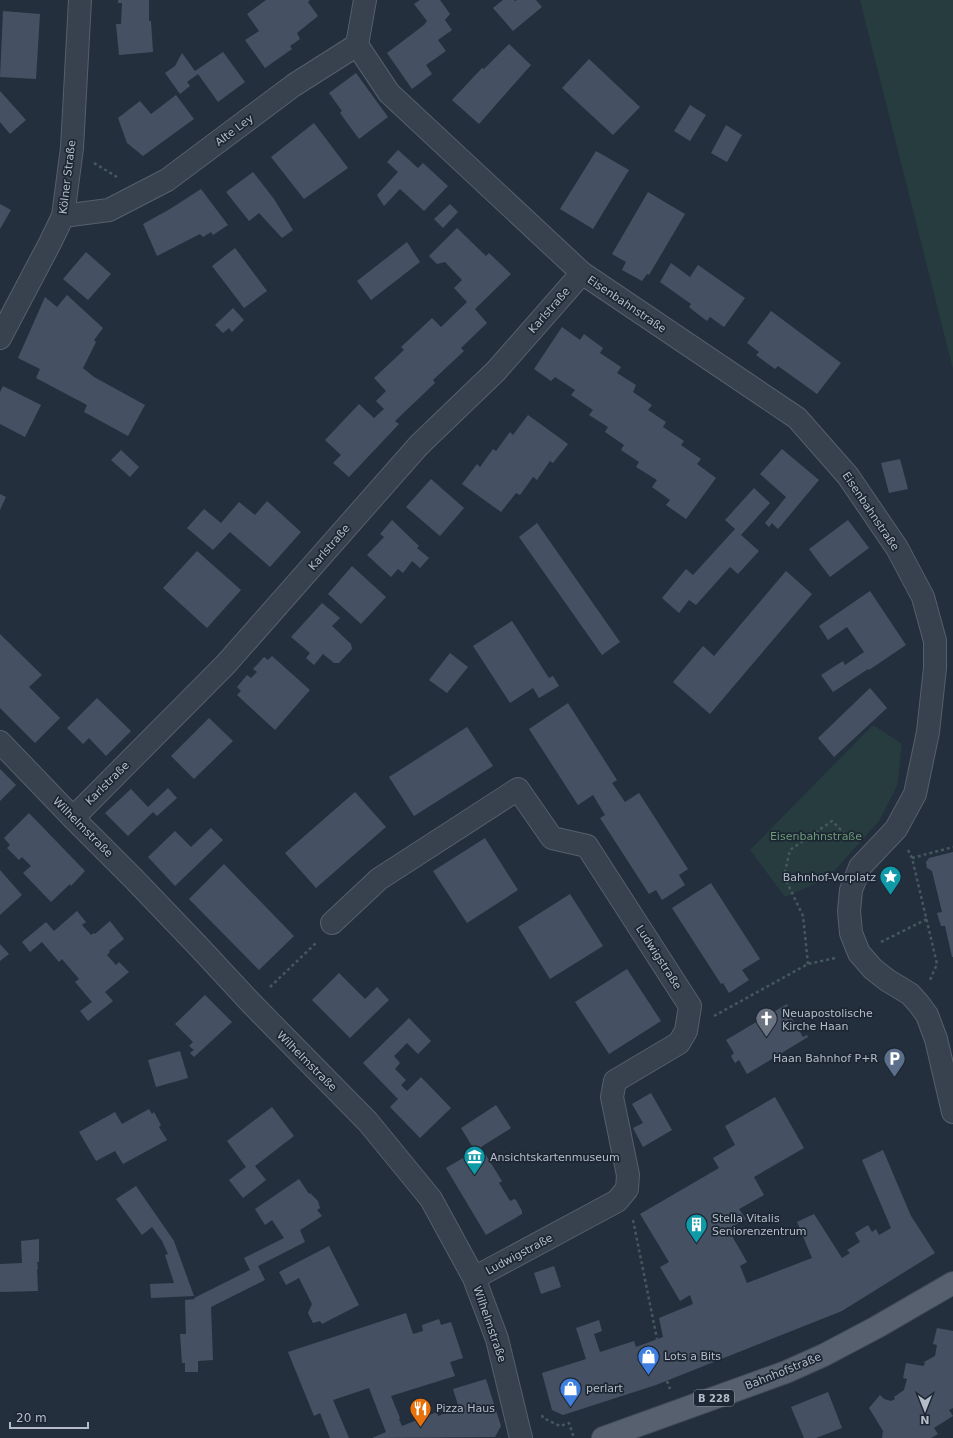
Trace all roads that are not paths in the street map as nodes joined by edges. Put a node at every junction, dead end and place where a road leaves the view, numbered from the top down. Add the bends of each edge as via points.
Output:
1 (80, 0) edge
2 (365, 0) edge
3 (357, 45) junction
4 (63, 216) junction
5 (582, 273) junction
6 (0, 338) edge
7 (0, 742) edge
8 (73, 818) junction
9 (332, 923) dead end
10 (953, 1112) edge
11 (474, 1278) junction
12 (953, 1283) edge
13 (521, 1438) edge
14 (603, 1438) edge

1 - 4 street, Kölner Straße via 72,148
2 - 3 street
3 - 4 street, Alte Ley via 294,86 167,180 108,210
3 - 5 street, Eisenbahnstraße via 389,93
4 - 6 street, Kölner Straße
5 - 8 street, Karlstraße via 496,371 419,445 226,664
5 - 10 street, Eisenbahnstraße via 797,418 848,476 897,548 922,597 934,641 935,668 928,732 916,794 896,829 860,867 851,890 849,911 851,933 859,953 887,980 910,994 927,1015 936,1039
7 - 8 street, Wilhelmstraße
8 - 11 street, Wilhelmstraße via 368,1122 430,1199
9 - 11 street, Ludwigstraße via 378,879 518,789 552,838 588,846 690,1006 686,1031 679,1043 615,1081 612,1097 628,1175 627,1189 617,1201
11 - 13 street, Wilhelmstraße via 497,1339
12 - 14 main road, Bahnhofstraße / B 228 via 818,1358

